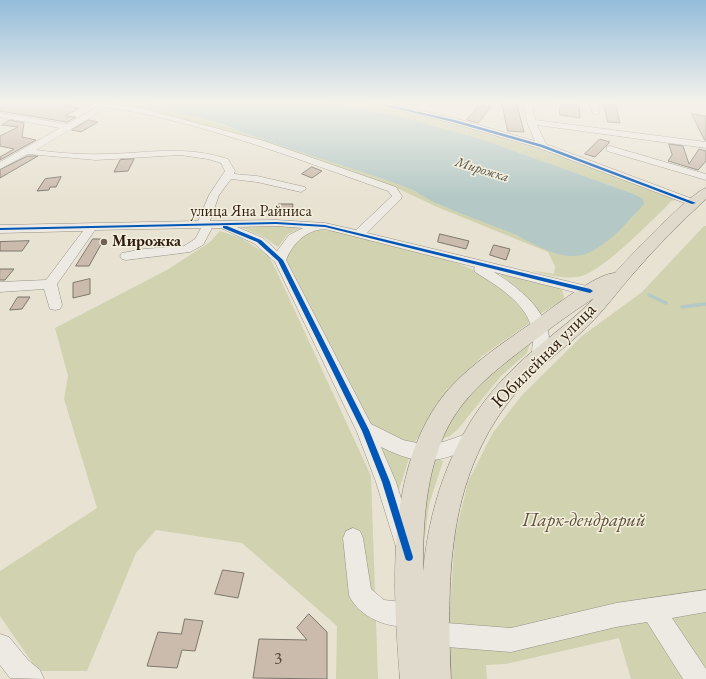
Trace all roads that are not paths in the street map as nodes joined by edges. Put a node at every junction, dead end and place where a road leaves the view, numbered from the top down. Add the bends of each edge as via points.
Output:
1 (56, 134) edge
2 (226, 134) edge
3 (499, 134) edge
4 (536, 134) edge
5 (649, 134) edge
6 (706, 138) edge
7 (694, 140) junction
8 (706, 145) edge
9 (542, 146) junction
10 (610, 149) dead end
11 (26, 151) junction
12 (0, 166) edge
13 (228, 176) junction
14 (706, 177) edge
15 (301, 189) dead end
16 (706, 192) edge
17 (700, 205) edge
18 (209, 224) junction
19 (325, 226) junction
20 (92, 227) junction
21 (0, 229) edge
22 (360, 233) junction
23 (126, 256) dead end
24 (280, 260) junction
25 (467, 261) junction
26 (626, 272) junction
27 (50, 284) junction
28 (0, 287) edge
29 (590, 291) junction
30 (55, 305) dead end
31 (539, 327) junction
32 (539, 356) junction
33 (365, 430) junction
34 (469, 441) junction
35 (426, 453) junction
36 (353, 538) dead end
37 (409, 557) junction
38 (706, 601) edge
39 (653, 610) junction
40 (411, 615) junction
41 (434, 634) junction
42 (0, 646) edge
43 (31, 679) edge
44 (416, 679) edge
45 (435, 679) edge
46 (698, 679) edge

1 - 11 street
2 - 22 street via 392,189 397,196 396,199
3 - 9 street
4 - 9 street
5 - 7 street
6 - 7 street
7 - 8 street
9 - 17 street
10 - 14 street
11 - 12 street
11 - 13 street via 106,157 180,151 225,161 230,171
13 - 15 street via 257,178
13 - 18 street via 214,195
16 - 17 main road, Юбилейная улица
17 - 26 main road, Юбилейная улица
18 - 19 street, улица Яна Райниса via 276,223
18 - 20 street, улица Яна Райниса
18 - 23 street via 200,243 190,250
18 - 24 street via 255,238
19 - 22 street, улица Яна Райниса
19 - 24 street via 299,233 289,240
20 - 21 street, улица Яна Райниса
20 - 27 street
22 - 25 street, улица Яна Райниса
24 - 33 street
25 - 29 street, улица Яна Райниса
25 - 31 street, улица Яна Райниса via 514,292 529,308
26 - 29 main road, Юбилейная улица
26 - 32 main road, Юбилейная улица via 586,317
27 - 28 street
27 - 30 street
29 - 31 main road, Юбилейная улица
31 - 32 street, улица Яна Райниса
31 - 35 main road, Юбилейная улица via 483,369 464,387 447,408
32 - 34 main road, Юбилейная улица via 511,383
33 - 35 street via 408,450
33 - 37 street via 386,482
34 - 35 street via 443,451
34 - 41 main road, Юбилейная улица via 458,467 442,525 434,584
35 - 37 main road, Юбилейная улица via 412,512
36 - 40 street via 360,595 380,611
37 - 40 main road, Юбилейная улица
38 - 39 street
39 - 41 street via 616,615 511,640
39 - 46 street
40 - 44 main road, Юбилейная улица
41 - 45 main road, Юбилейная улица
42 - 43 street

